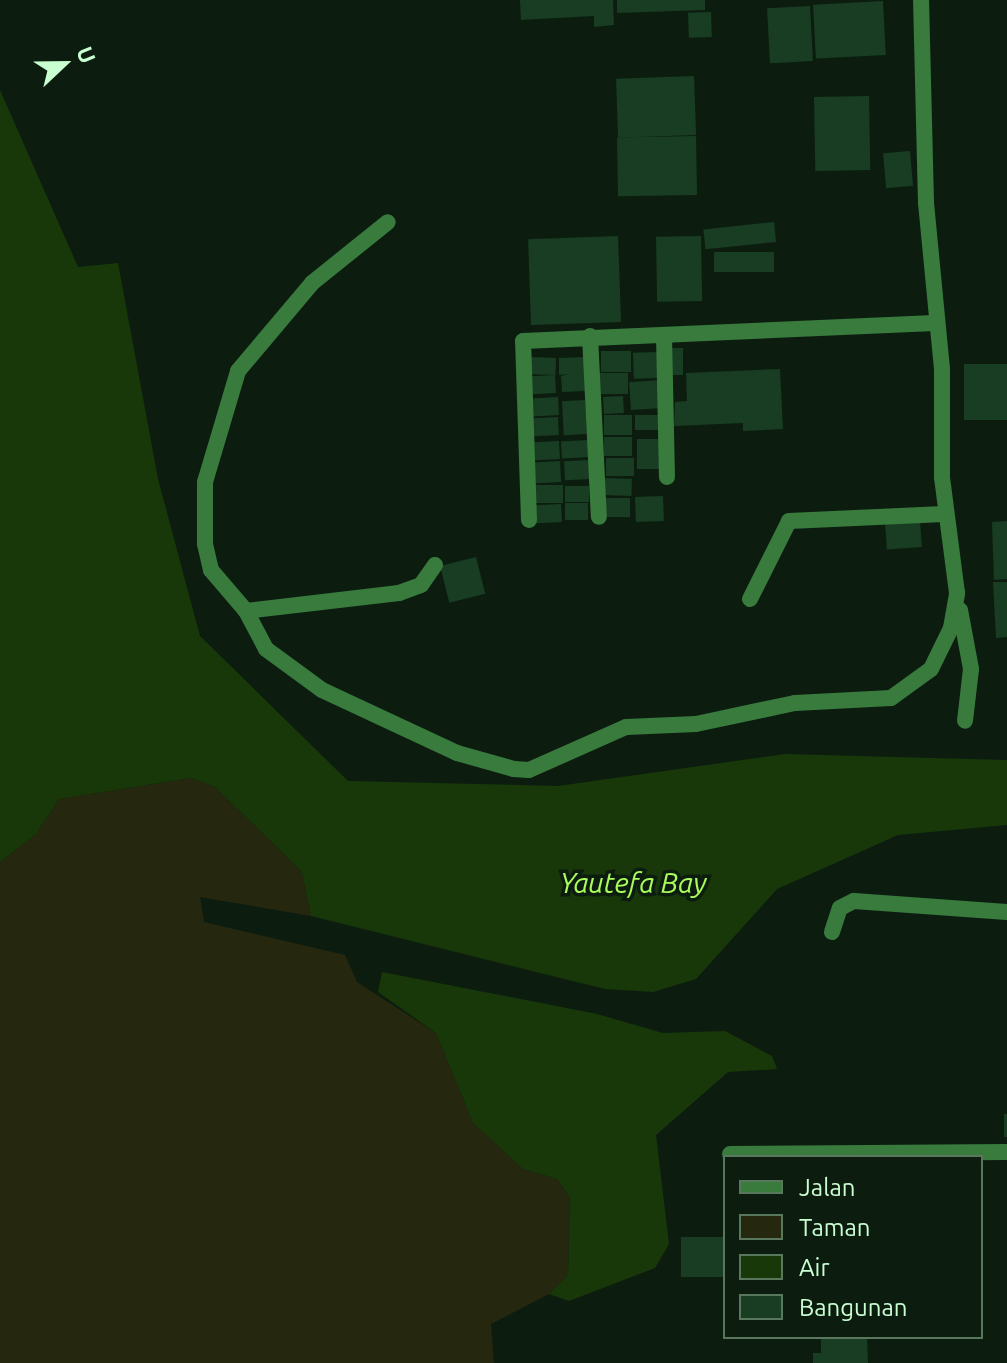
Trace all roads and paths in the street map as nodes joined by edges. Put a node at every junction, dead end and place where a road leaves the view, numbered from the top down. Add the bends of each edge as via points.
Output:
1 (921, 0) edge
2 (388, 222) dead end
3 (935, 323) junction
4 (664, 335) junction
5 (590, 336) junction
6 (667, 477) dead end
7 (944, 514) junction
8 (599, 517) dead end
9 (529, 520) dead end
10 (435, 565) dead end
11 (957, 593) junction
12 (750, 599) dead end
13 (246, 611) junction
14 (965, 721) dead end
15 (1007, 912) edge
16 (832, 932) dead end
17 (1007, 1152) edge
18 (730, 1154) dead end

1 - 3 street
2 - 13 street via 312,283 238,371 205,482 205,544 211,570
3 - 4 street
3 - 7 street via 942,369
4 - 5 street
4 - 6 street
5 - 8 street
5 - 9 street via 531,337 520,345
7 - 11 street
7 - 12 street via 789,521
10 - 13 street via 421,585 399,593
11 - 13 street via 951,628 931,669 891,698 795,703 696,724 626,727 529,770 498,767 457,753 322,690 266,649
11 - 14 street via 971,669
15 - 16 street via 854,901 840,908
17 - 18 street

